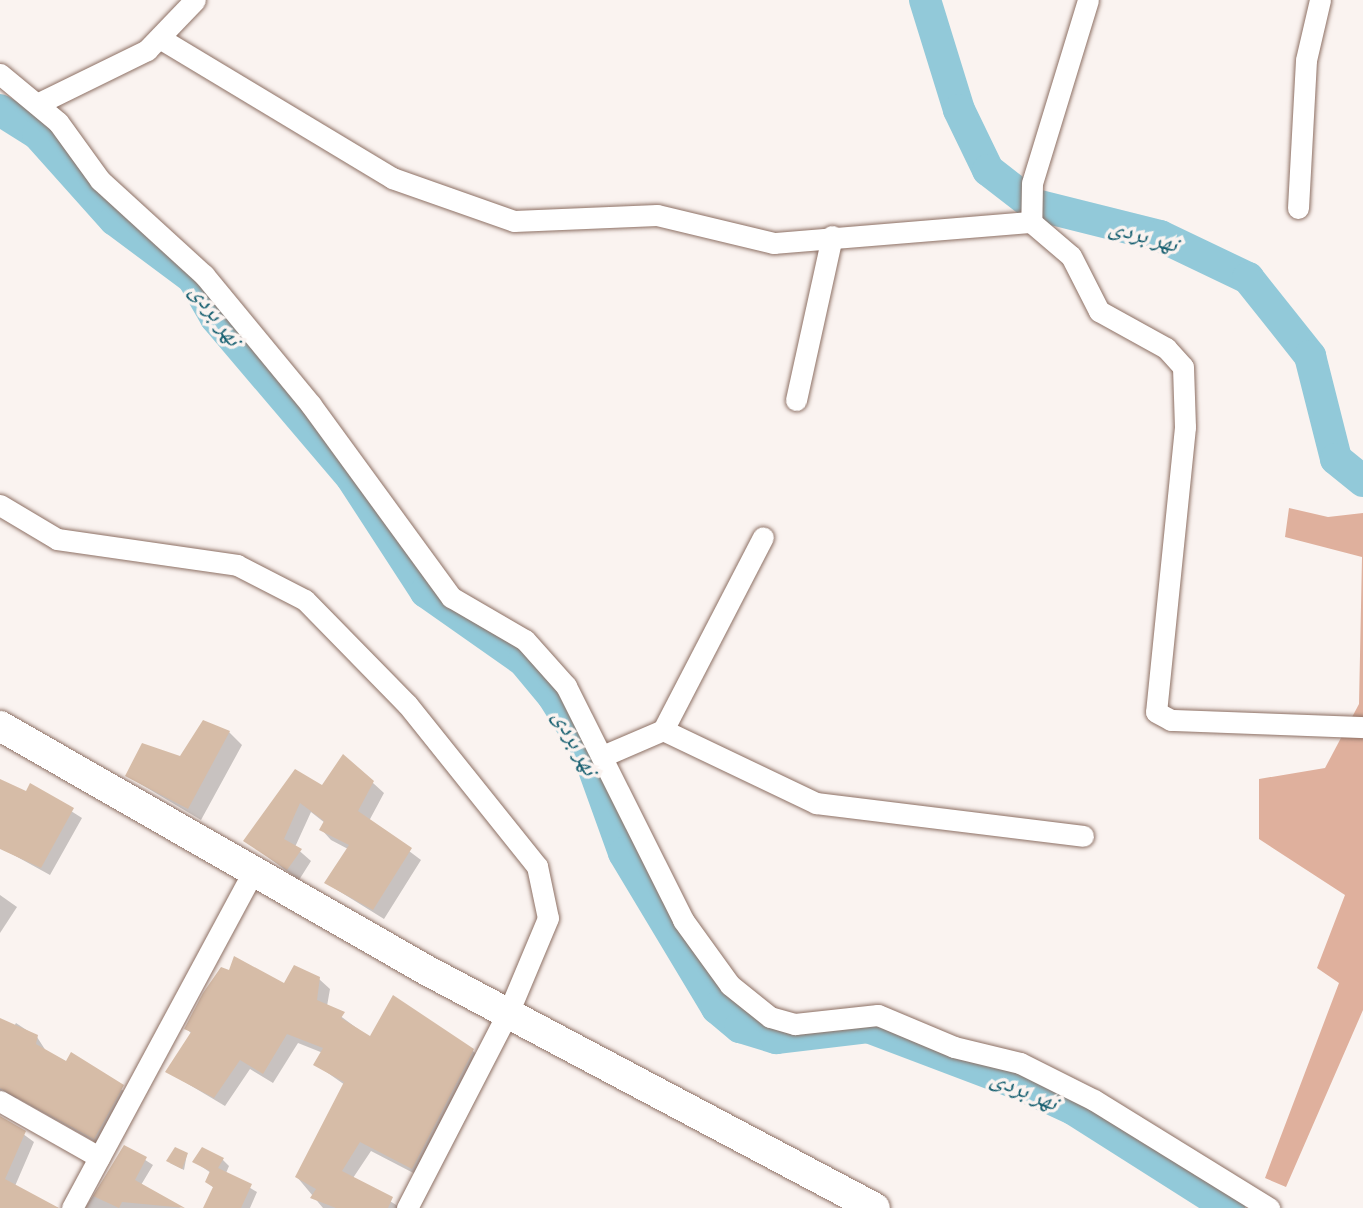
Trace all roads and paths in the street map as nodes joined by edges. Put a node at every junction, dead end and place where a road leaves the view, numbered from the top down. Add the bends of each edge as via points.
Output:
1 (195, 0) edge
2 (1088, 0) edge
3 (1320, 0) edge
4 (161, 39) junction
5 (0, 74) edge
6 (37, 104) junction
7 (1297, 208) dead end
8 (1030, 219) junction
9 (832, 236) junction
10 (796, 400) dead end
11 (0, 505) edge
12 (764, 537) dead end
13 (0, 726) edge
14 (1363, 727) edge
15 (663, 730) junction
16 (0, 748) edge
17 (605, 755) junction
18 (1083, 836) dead end
19 (246, 885) junction
20 (504, 1019) junction
21 (0, 1101) edge
22 (99, 1157) junction
23 (72, 1208) edge
24 (407, 1208) edge
25 (834, 1208) edge
26 (875, 1208) edge
27 (1269, 1208) edge

1 - 4 street
2 - 8 street via 1032,183
3 - 7 street via 1306,60
4 - 6 street
4 - 9 street via 392,178 514,221 657,215 758,241
5 - 6 street
6 - 17 street via 58,122 100,180 204,275 311,405 452,597 525,640 566,686
8 - 9 street
8 - 14 street via 1071,256 1099,311 1166,348 1183,367 1185,427 1156,712 1171,720
9 - 10 street
11 - 20 street via 57,539 237,565 305,600 407,704 537,866 548,918
12 - 15 street
13 - 20 main road
15 - 17 street
15 - 18 street via 816,803
16 - 19 main road
17 - 27 street via 628,819 683,920 730,985 770,1017 795,1024 878,1014 954,1047 1020,1063 1094,1100
19 - 20 main road
19 - 22 street
20 - 24 street
20 - 25 main road
20 - 26 main road
21 - 22 street
22 - 23 street

